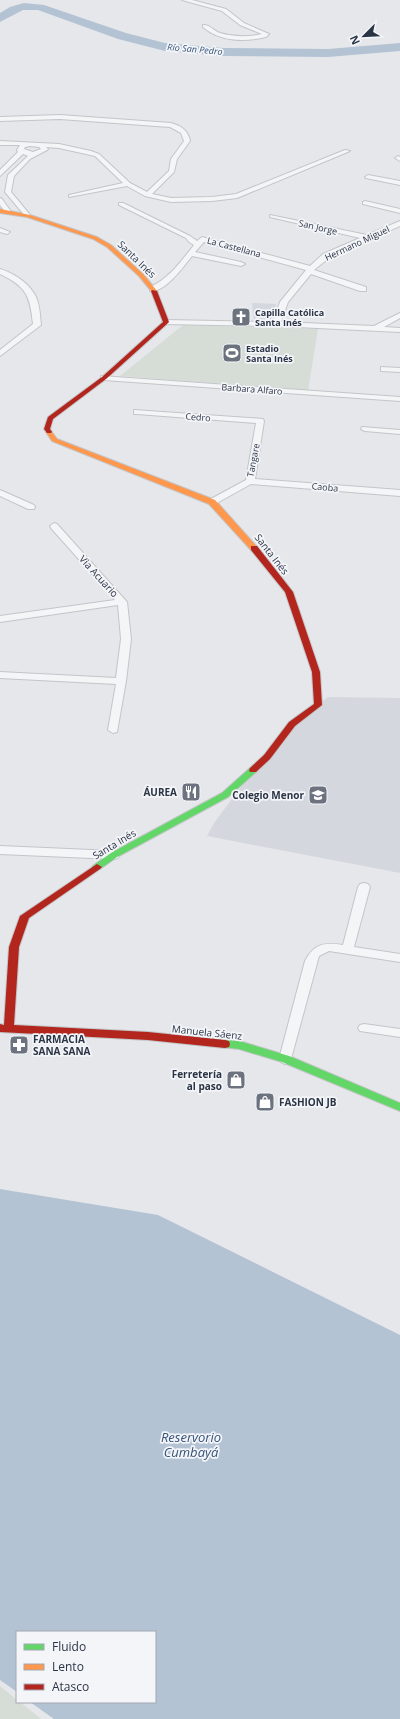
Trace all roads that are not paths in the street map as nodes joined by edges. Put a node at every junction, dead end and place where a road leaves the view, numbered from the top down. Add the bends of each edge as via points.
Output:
1 (186, 0) edge
2 (205, 26) dead end
3 (0, 119) edge
4 (0, 144) edge
5 (30, 144) junction
6 (38, 144) junction
7 (69, 149) junction
8 (21, 151) junction
9 (346, 151) dead end
10 (39, 153) junction
11 (0, 174) edge
12 (368, 177) dead end
13 (400, 183) edge
14 (128, 184) junction
15 (0, 185) edge
16 (9, 185) junction
17 (146, 195) junction
18 (71, 196) dead end
19 (12, 198) junction
20 (0, 200) edge
21 (121, 204) dead end
22 (365, 204) dead end
23 (20, 207) junction
24 (5, 211) edge
25 (400, 212) edge
26 (28, 216) junction
27 (272, 216) dead end
28 (400, 223) edge
29 (365, 237) junction
30 (197, 244) junction
31 (190, 253) junction
32 (241, 264) dead end
33 (310, 270) junction
34 (0, 272) edge
35 (153, 289) junction
36 (363, 289) dead end
37 (400, 315) edge
38 (166, 322) junction
39 (276, 324) junction
40 (374, 329) junction
41 (400, 330) edge
42 (0, 354) edge
43 (384, 369) dead end
44 (400, 370) edge
45 (104, 378) junction
46 (400, 400) edge
47 (136, 412) dead end
48 (260, 421) joint
49 (365, 429) dead end
50 (400, 432) edge
51 (250, 481) junction
52 (0, 493) edge
53 (400, 493) edge
54 (212, 502) junction
55 (31, 507) dead end
56 (54, 526) dead end
57 (122, 602) junction
58 (0, 619) edge
59 (0, 675) edge
60 (121, 681) junction
61 (113, 730) dead end
62 (0, 850) edge
63 (114, 855) junction
64 (364, 887) dead end
65 (347, 950) junction
66 (400, 958) edge
67 (4, 1028) edge
68 (364, 1028) dead end
69 (400, 1033) edge
70 (285, 1059) junction
71 (400, 1107) edge

1 - 2 street via 224,10 242,24 266,34 254,38 226,37 210,32
3 - 17 street via 60,117 171,125 181,129 187,141 174,159 172,171
4 - 5 street
4 - 8 street
5 - 6 street
5 - 8 street via 22,146
6 - 7 street
6 - 10 street via 45,148
7 - 10 street
7 - 14 street via 97,156
8 - 10 street
8 - 11 street
9 - 17 street via 237,196 171,200
10 - 16 street via 28,158 11,175
12 - 13 street
14 - 17 street
14 - 18 street
15 - 16 street
16 - 19 street via 8,192
19 - 20 street
19 - 23 street
20 - 24 street
21 - 30 street via 188,237
22 - 25 street
23 - 24 street
23 - 26 street
24 - 26 street, Santa Inés
26 - 35 street, Santa Inés via 95,238 109,246
27 - 29 street, San Jorge
28 - 29 street, Hermano Miguel
29 - 33 street, Hermano Miguel via 326,256
30 - 31 street, La Castellana
30 - 33 street, La Castellana via 204,239
31 - 32 street
31 - 35 street, La Castellana via 162,285
33 - 36 street
33 - 39 street, Hermano Miguel via 284,302
34 - 42 street via 13,278 30,292 34,301 37,325
35 - 38 street, Santa Inés
37 - 40 street
38 - 39 street
38 - 45 street, Santa Inés
39 - 40 street
40 - 41 street
43 - 44 street
45 - 46 street, Barbara Alfaro
45 - 54 street, Santa Inés via 50,418 47,428 54,440
47 - 48 street, Cedro
48 - 51 street, Tangare
49 - 50 street
51 - 53 street, Caoba
51 - 54 street, Tangare
52 - 55 street
54 - 63 street, Santa Inés via 289,592 316,672 318,705 292,724 267,757 226,795
56 - 57 street, Via Acuario
57 - 58 street
57 - 60 street, Via Acuario via 126,639
59 - 60 street
60 - 61 street, Via Acuario
62 - 63 street
63 - 67 street, Santa Inés via 25,916 14,947
64 - 65 street
65 - 66 street
65 - 70 street via 328,947 315,953
67 - 70 street, Manuela Sáenz via 148,1036 239,1045
68 - 69 street
70 - 71 street, Manuela Sáenz

